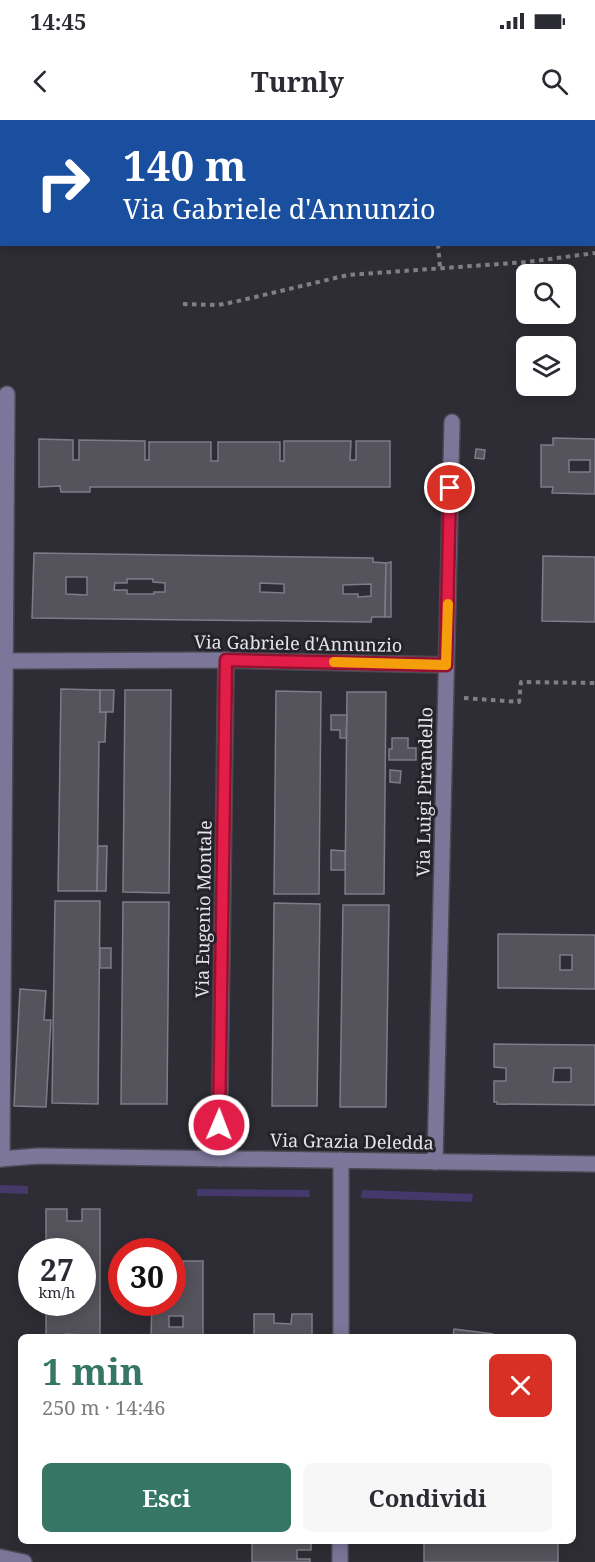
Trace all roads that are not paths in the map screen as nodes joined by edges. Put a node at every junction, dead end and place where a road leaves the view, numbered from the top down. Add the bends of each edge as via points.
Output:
1 (7, 394) dead end
2 (452, 422) dead end
3 (226, 660) junction
4 (5, 661) junction
5 (446, 665) junction
6 (1, 1159) edge
7 (219, 1159) junction
8 (341, 1160) junction
9 (435, 1162) junction
10 (595, 1164) edge
11 (341, 1334) edge
12 (340, 1544) edge
13 (0, 1557) edge
14 (24, 1562) edge
15 (340, 1562) edge

1 - 4 street
2 - 5 street, Via Luigi Pirandello
3 - 4 street, Via Gabriele d'Annunzio
3 - 5 street, Via Gabriele d'Annunzio
3 - 7 street, Via Eugenio Montale
4 - 6 street
5 - 9 street, Via Luigi Pirandello
6 - 7 street, Via Grazia Deledda
7 - 8 street, Via Grazia Deledda
8 - 9 street, Via Grazia Deledda
8 - 11 street
9 - 10 street, Via Grazia Deledda
12 - 15 street
13 - 14 street

